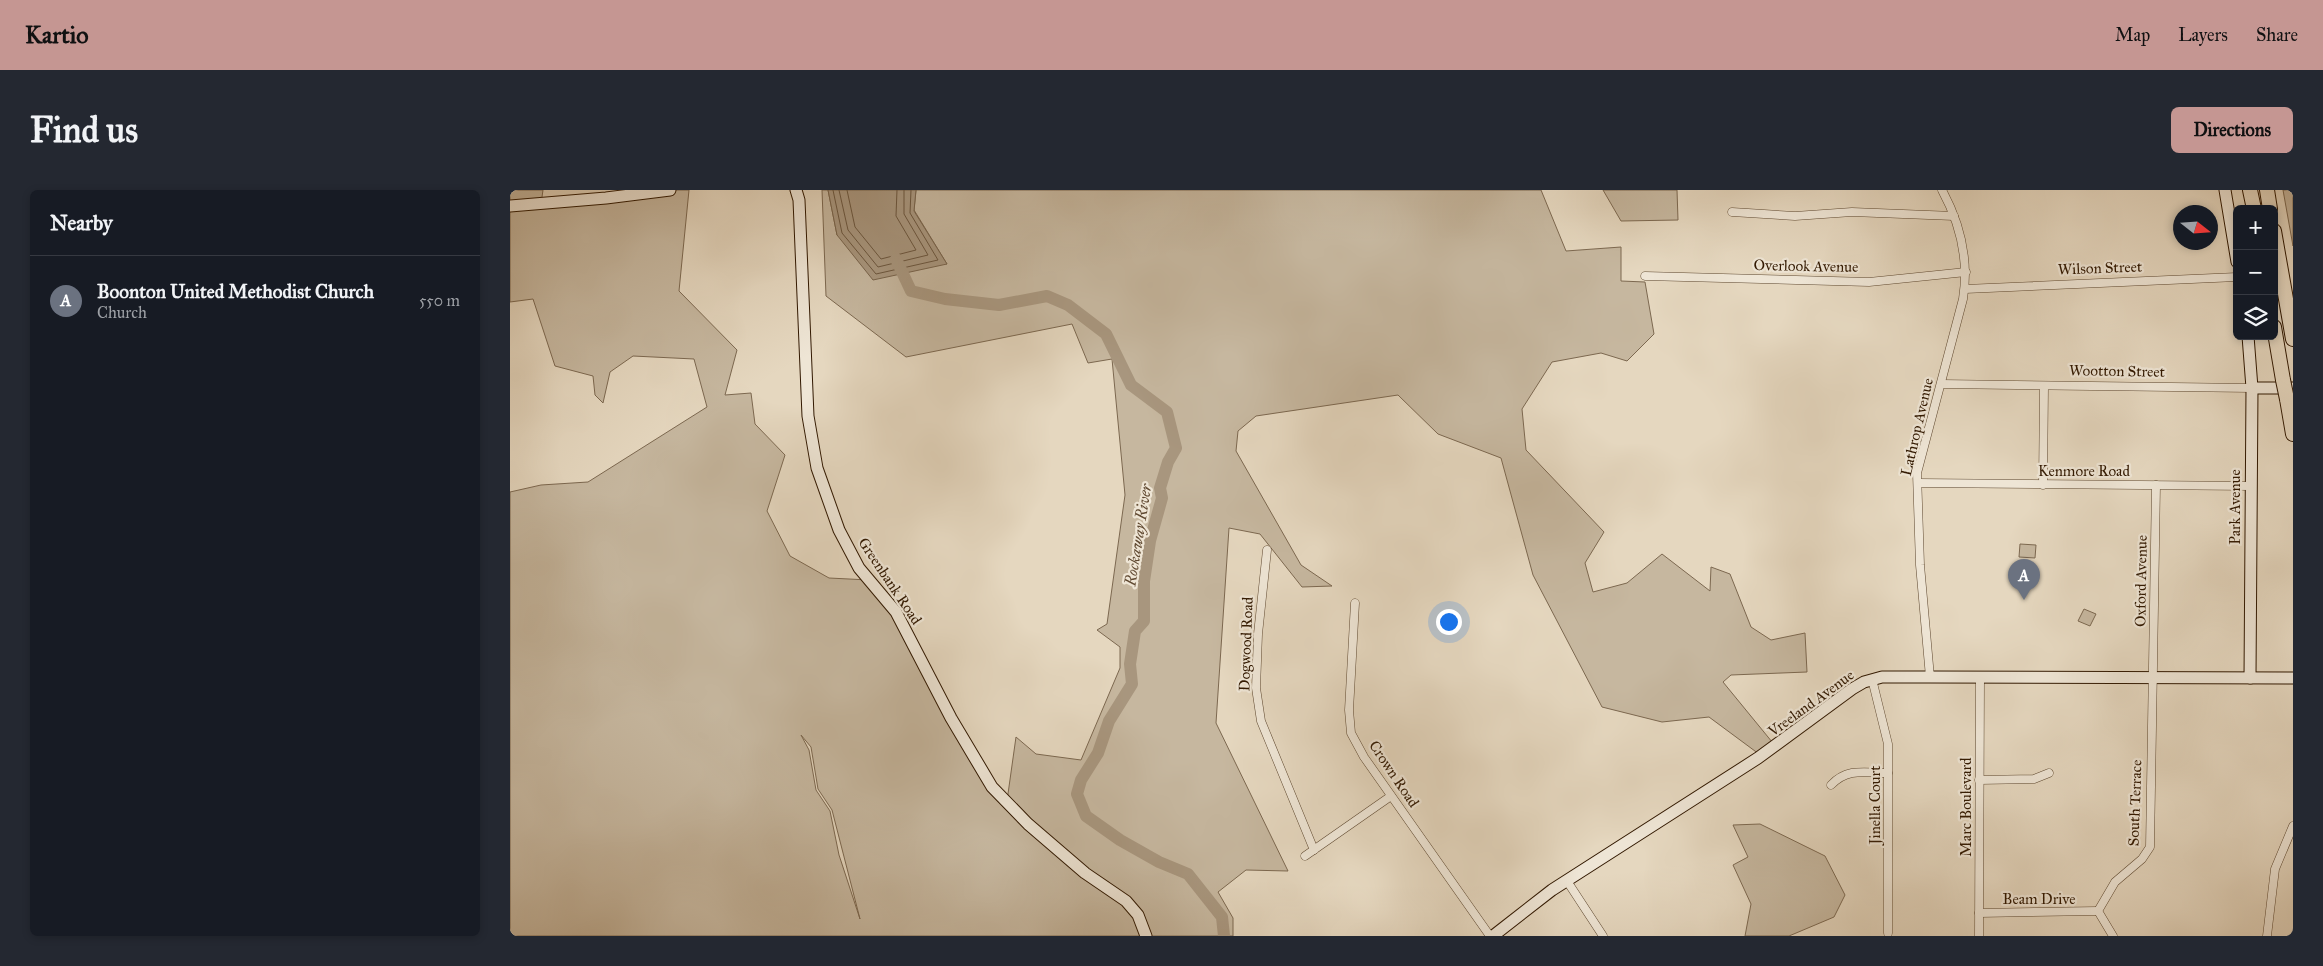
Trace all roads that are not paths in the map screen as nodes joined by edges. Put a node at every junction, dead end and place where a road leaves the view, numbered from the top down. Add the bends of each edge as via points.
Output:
1 (670, 190) edge
2 (796, 190) edge
3 (1942, 190) edge
4 (2225, 190) edge
5 (2250, 190) edge
6 (2267, 190) edge
7 (2253, 205) edge
8 (2269, 205) edge
9 (510, 206) edge
10 (1732, 212) dead end
11 (1954, 216) junction
12 (2235, 250) edge
13 (2277, 250) edge
14 (1966, 272) junction
15 (1645, 276) dead end
16 (2233, 278) edge
17 (1965, 288) junction
18 (2293, 339) edge
19 (2248, 340) edge
20 (2277, 340) edge
21 (1941, 384) junction
22 (2044, 386) junction
23 (2252, 388) junction
24 (2288, 389) edge
25 (2293, 434) edge
26 (1918, 483) junction
27 (2043, 485) junction
28 (2156, 485) junction
29 (2250, 486) junction
30 (1267, 550) dead end
31 (1355, 603) dead end
32 (1930, 677) junction
33 (1980, 677) junction
34 (2154, 677) junction
35 (2250, 678) junction
36 (2293, 678) edge
37 (1872, 679) junction
38 (1888, 773) junction
39 (2049, 773) dead end
40 (1979, 780) junction
41 (1831, 785) dead end
42 (1391, 796) junction
43 (2293, 826) edge
44 (1314, 850) junction
45 (1305, 856) dead end
46 (1567, 881) junction
47 (2098, 911) junction
48 (1980, 913) junction
49 (1888, 933) dead end
50 (1146, 936) edge
51 (1492, 936) edge
52 (1604, 936) edge
53 (1979, 936) edge
54 (2113, 936) edge
55 (2267, 936) edge

1 - 9 street
2 - 50 street, Greenbank Road via 808,416 817,468 839,530 859,568 896,612 992,787 1028,824 1085,873 1126,900 1138,915
3 - 11 street, Lathrop Avenue
4 - 12 street
5 - 7 highway
6 - 8 highway
10 - 11 street via 1796,216 1852,212
11 - 14 street, Lathrop Avenue
13 - 18 highway
14 - 15 street, Overlook Avenue via 1869,282
14 - 17 street, Lathrop Avenue
16 - 17 street, Wilson Street
17 - 21 street, Lathrop Avenue
19 - 23 street, Park Avenue
20 - 24 highway
21 - 22 street, Wootton Street
21 - 26 street, Lathrop Avenue
22 - 23 street, Wootton Street
22 - 27 street
23 - 24 street, Wootton Street
23 - 29 street, Park Avenue
24 - 25 highway
26 - 27 street, Kenmore Road
26 - 32 street, Lathrop Avenue via 1920,565
27 - 28 street, Kenmore Road
28 - 29 street, Kenmore Road
28 - 34 street, Oxford Avenue
29 - 35 street, Park Avenue
30 - 44 street, Dogwood Road via 1256,688 1261,721
31 - 42 street, Crown Road via 1349,710 1351,733
32 - 33 street, Vreeland Avenue
32 - 37 street, Vreeland Avenue
33 - 34 street, Vreeland Avenue
33 - 40 street, Marc Boulevard
34 - 35 street, Vreeland Avenue
34 - 47 street, South Terrace via 2150,847 2142,859 2115,882
35 - 36 street, Vreeland Avenue
37 - 38 street, Jinella Court via 1885,728
37 - 46 street, Vreeland Avenue via 1845,693 1758,758
38 - 41 street via 1847,773
38 - 49 street, Jinella Court
39 - 40 street via 2034,779
40 - 48 street, Marc Boulevard
42 - 44 street
42 - 51 street, Crown Road
43 - 55 street via 2275,869
44 - 45 street
46 - 51 street, Vreeland Avenue
46 - 52 street
47 - 48 street, Beam Drive
47 - 54 street
48 - 53 street, Marc Boulevard

